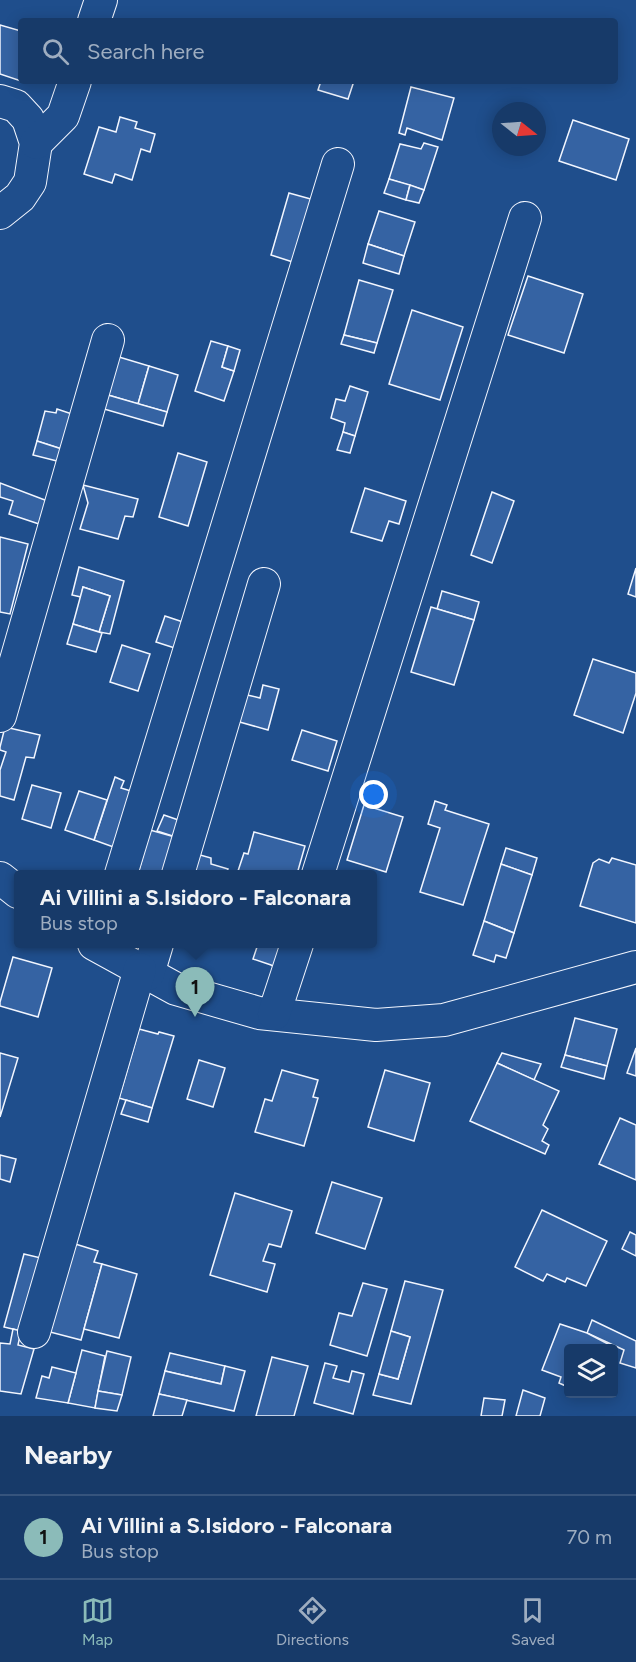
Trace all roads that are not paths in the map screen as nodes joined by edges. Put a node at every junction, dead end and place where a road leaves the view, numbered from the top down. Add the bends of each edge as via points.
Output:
1 (101, 0) edge
2 (95, 18) edge
3 (74, 84) edge
4 (0, 101) edge
5 (36, 143) junction
6 (338, 164) dead end
7 (0, 213) edge
8 (525, 218) dead end
9 (108, 340) dead end
10 (264, 584) dead end
11 (0, 716) edge
12 (122, 870) edge
13 (179, 870) edge
14 (319, 870) edge
15 (0, 878) edge
16 (14, 889) edge
17 (103, 948) edge
18 (155, 948) edge
19 (296, 948) edge
20 (636, 967) edge
21 (144, 972) junction
22 (274, 1014) junction
23 (34, 1332) dead end

1 - 2 street
3 - 5 street via 63,116
4 - 5 street via 16,106 28,119
5 - 7 street via 30,182 20,197
6 - 12 street
8 - 14 street
9 - 11 street
10 - 13 street
15 - 16 street
17 - 21 street
18 - 21 street
19 - 22 street
20 - 22 street via 444,1020 376,1025
21 - 22 street via 176,990
21 - 23 street

